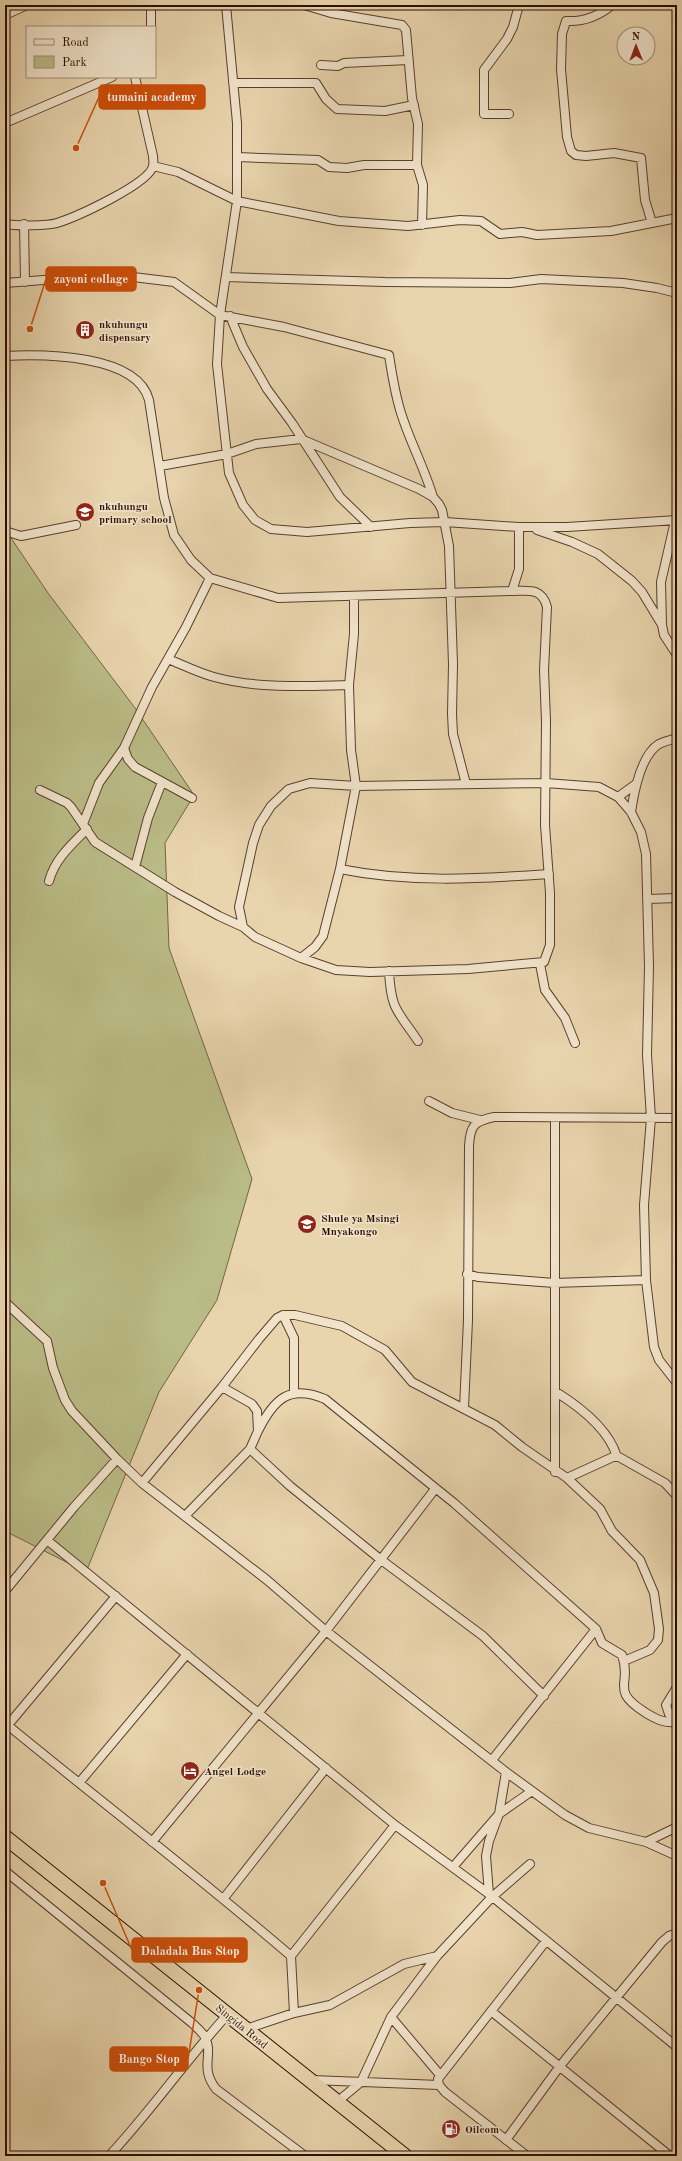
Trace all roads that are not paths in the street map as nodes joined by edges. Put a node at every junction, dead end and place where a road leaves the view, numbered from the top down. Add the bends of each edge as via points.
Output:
1 (27, 5) edge
2 (151, 5) edge
3 (226, 5) edge
4 (304, 5) edge
5 (520, 5) edge
6 (612, 5) edge
7 (7, 11) edge
8 (151, 26) edge
9 (408, 60) junction
10 (321, 65) dead end
11 (110, 78) edge
12 (135, 78) edge
13 (234, 83) junction
14 (414, 105) junction
15 (508, 114) dead end
16 (5, 123) edge
17 (237, 158) junction
18 (417, 165) junction
19 (153, 166) junction
20 (237, 201) junction
21 (677, 218) edge
22 (652, 222) junction
23 (5, 224) edge
24 (24, 224) junction
25 (422, 225) junction
26 (226, 276) junction
27 (25, 282) junction
28 (5, 283) edge
29 (677, 293) edge
30 (220, 315) junction
31 (230, 316) junction
32 (5, 356) edge
33 (301, 439) junction
34 (227, 454) junction
35 (160, 466) junction
36 (433, 497) junction
37 (676, 520) edge
38 (445, 522) junction
39 (76, 526) dead end
40 (371, 527) junction
41 (519, 527) junction
42 (528, 527) junction
43 (5, 531) edge
44 (210, 578) junction
45 (512, 591) junction
46 (450, 594) junction
47 (354, 596) junction
48 (662, 625) junction
49 (677, 655) edge
50 (168, 660) junction
51 (349, 685) junction
52 (677, 738) edge
53 (124, 748) junction
54 (162, 782) junction
55 (546, 783) junction
56 (466, 784) junction
57 (636, 784) junction
58 (356, 786) junction
59 (40, 790) dead end
60 (618, 796) junction
61 (192, 798) dead end
62 (631, 812) junction
63 (85, 827) junction
64 (135, 867) junction
65 (340, 869) junction
66 (548, 874) junction
67 (49, 881) dead end
68 (677, 898) edge
69 (648, 899) junction
70 (243, 927) junction
71 (301, 958) junction
72 (540, 964) junction
73 (389, 971) junction
74 (418, 1041) dead end
75 (575, 1043) dead end
76 (429, 1101) dead end
77 (555, 1118) junction
78 (651, 1118) junction
79 (677, 1118) edge
80 (480, 1120) junction
81 (467, 1274) junction
82 (646, 1280) junction
83 (554, 1283) junction
84 (5, 1302) edge
85 (283, 1315) junction
86 (677, 1383) edge
87 (222, 1387) junction
88 (556, 1392) junction
89 (294, 1393) junction
90 (464, 1408) junction
91 (258, 1430) junction
92 (250, 1449) junction
93 (617, 1457) junction
94 (117, 1459) junction
95 (555, 1472) junction
96 (566, 1478) junction
97 (142, 1483) junction
98 (435, 1489) junction
99 (677, 1496) edge
100 (185, 1516) junction
101 (48, 1540) junction
102 (380, 1559) junction
103 (5, 1591) edge
104 (116, 1596) junction
105 (596, 1629) junction
106 (326, 1631) junction
107 (187, 1654) junction
108 (624, 1661) junction
109 (677, 1687) edge
110 (544, 1696) junction
111 (258, 1713) junction
112 (676, 1723) edge
113 (7, 1724) edge
114 (492, 1760) junction
115 (326, 1768) junction
116 (506, 1772) junction
117 (79, 1783) junction
118 (532, 1791) junction
119 (499, 1814) junction
120 (396, 1825) junction
121 (677, 1827) edge
122 (5, 1837) edge
123 (152, 1842) junction
124 (646, 1842) junction
125 (677, 1856) edge
126 (530, 1864) dead end
127 (453, 1867) junction
128 (5, 1871) edge
129 (491, 1896) junction
130 (224, 1898) junction
131 (677, 1933) edge
132 (546, 1941) junction
133 (291, 1956) junction
134 (437, 1956) junction
135 (617, 1998) junction
136 (491, 2011) junction
137 (228, 2014) junction
138 (294, 2014) junction
139 (391, 2017) junction
140 (246, 2029) junction
141 (206, 2038) junction
142 (677, 2047) edge
143 (560, 2066) junction
144 (440, 2075) junction
145 (309, 2080) junction
146 (360, 2082) junction
147 (439, 2085) junction
148 (338, 2102) junction
149 (506, 2140) junction
150 (109, 2156) edge
151 (305, 2156) edge
152 (404, 2156) edge
153 (527, 2156) edge
154 (670, 2156) edge

1 - 7 street
2 - 8 street
3 - 13 street
4 - 9 street via 402,25 406,30
5 - 15 street via 508,39 484,70 484,114
6 - 22 street via 601,15 576,22 566,21 560,55 566,137 571,151 576,155 614,153 641,158 645,200
9 - 10 street
9 - 14 street
11 - 16 street
12 - 19 street via 151,145
13 - 14 street via 316,83 326,99 337,109 385,111
13 - 17 street
14 - 18 street via 418,124
17 - 18 street via 318,160 329,167 347,168
17 - 20 street
18 - 25 street via 423,185
19 - 20 street via 178,172
19 - 24 street via 141,181 105,202 56,223
20 - 25 street via 339,221
20 - 26 street
21 - 22 street
22 - 25 street via 611,231 536,235 522,232 500,234 481,221 460,220
23 - 24 street
24 - 27 street
26 - 29 street via 385,282 510,283 542,279 623,284
26 - 30 street
27 - 28 street
27 - 30 street via 103,276 174,282
30 - 31 street
30 - 34 street via 217,364
31 - 33 street via 243,347 267,389
31 - 36 street via 284,327 389,355 394,390 401,414 421,460
32 - 35 street via 51,356 86,360 117,368 131,375 147,391
33 - 34 street via 256,444
33 - 36 street
33 - 40 street via 340,497
34 - 35 street
34 - 40 street via 229,473 243,505 255,520 271,529 307,532
35 - 44 street via 164,498 174,534 190,560
36 - 38 street via 442,510
37 - 42 street via 567,528
37 - 48 street via 661,582
38 - 40 street
38 - 41 street
38 - 46 street via 449,546
39 - 43 street via 21,536
41 - 42 street
41 - 45 street via 519,569
42 - 48 street via 598,554 642,592
44 - 47 street via 278,598
44 - 50 street
45 - 46 street
45 - 55 street via 536,592 544,598 547,607 544,670
46 - 47 street
46 - 56 street via 453,727
47 - 51 street via 354,634
48 - 49 street via 667,641
50 - 51 street via 231,682 283,687
50 - 53 street
51 - 58 street via 351,750
52 - 57 street via 658,745 652,751
53 - 54 street via 128,759 135,767
53 - 63 street via 99,783
54 - 61 street
54 - 64 street via 148,818
55 - 56 street
55 - 60 street via 599,787
55 - 66 street
56 - 58 street
57 - 60 street
57 - 62 street
58 - 65 street
58 - 70 street via 310,783 289,789 271,806 259,824 253,843 239,907
59 - 63 street via 67,803
60 - 62 street
62 - 69 street via 641,832 646,854
63 - 64 street via 95,842
63 - 67 street via 63,853
64 - 70 street via 206,909
65 - 66 street via 404,878 489,878
65 - 71 street via 323,936 315,947
66 - 72 street via 550,945 546,958
68 - 69 street
69 - 78 street via 647,1055
70 - 71 street via 255,938
71 - 73 street via 336,970
72 - 73 street
72 - 75 street via 545,990 565,1018
73 - 74 street via 396,1012
76 - 80 street via 452,1113
77 - 78 street
77 - 80 street via 494,1117
77 - 83 street
78 - 79 street
78 - 82 street via 644,1205
80 - 81 street via 473,1127 470,1136
81 - 83 street
81 - 90 street via 468,1320
82 - 83 street
82 - 86 street via 654,1347 659,1360
83 - 88 street
84 - 94 street via 47,1341 53,1368 65,1400 72,1411
85 - 87 street via 258,1338
85 - 89 street via 294,1338
85 - 90 street via 294,1315 342,1326 385,1350 412,1382
87 - 91 street via 252,1404 257,1411
87 - 97 street
88 - 93 street via 576,1405 602,1431 612,1442
88 - 95 street
89 - 91 street via 275,1403
89 - 98 street via 315,1395 325,1399
90 - 95 street via 495,1425
91 - 92 street
92 - 100 street
92 - 102 street via 290,1486
93 - 96 street
93 - 99 street via 640,1467
94 - 97 street
94 - 101 street
95 - 96 street
96 - 108 street via 600,1509 612,1531 640,1560 654,1593 658,1640 650,1650
97 - 100 street
98 - 102 street
98 - 105 street
100 - 106 street via 267,1580
101 - 103 street
101 - 104 street
102 - 106 street
102 - 110 street via 483,1636
104 - 107 street
104 - 113 street
105 - 108 street via 602,1642 622,1655
105 - 110 street
106 - 111 street
106 - 114 street
107 - 111 street
107 - 117 street
108 - 112 street via 624,1688 631,1703 658,1721
109 - 112 street via 666,1705 667,1711
110 - 114 street
111 - 115 street
111 - 123 street
113 - 117 street
114 - 116 street
115 - 120 street
115 - 130 street
116 - 118 street
116 - 119 street
117 - 123 street
118 - 119 street
118 - 124 street via 565,1815 589,1828
119 - 127 street
119 - 129 street via 486,1856
120 - 127 street
120 - 133 street
121 - 124 street
122 - 137 highway, Singida Road
123 - 130 street
124 - 125 street
126 - 129 street
127 - 129 street
128 - 141 street via 192,2023
129 - 132 street
129 - 134 street
130 - 133 street
131 - 135 street via 662,1942
132 - 135 street
132 - 136 street
133 - 138 street
134 - 138 street via 404,1964 330,2005
134 - 139 street
135 - 142 street
135 - 143 street
136 - 143 street
136 - 144 street
137 - 140 highway, Singida Road
137 - 141 street
138 - 140 street
139 - 144 street
139 - 146 street
140 - 145 highway, Singida Road
141 - 150 street via 132,2132
141 - 151 street via 207,2071 216,2089
143 - 149 street
143 - 154 street
144 - 147 street
145 - 146 street
145 - 148 highway, Singida Road
146 - 147 street
146 - 148 street
147 - 149 street
148 - 152 highway, Singida Road
149 - 153 street

